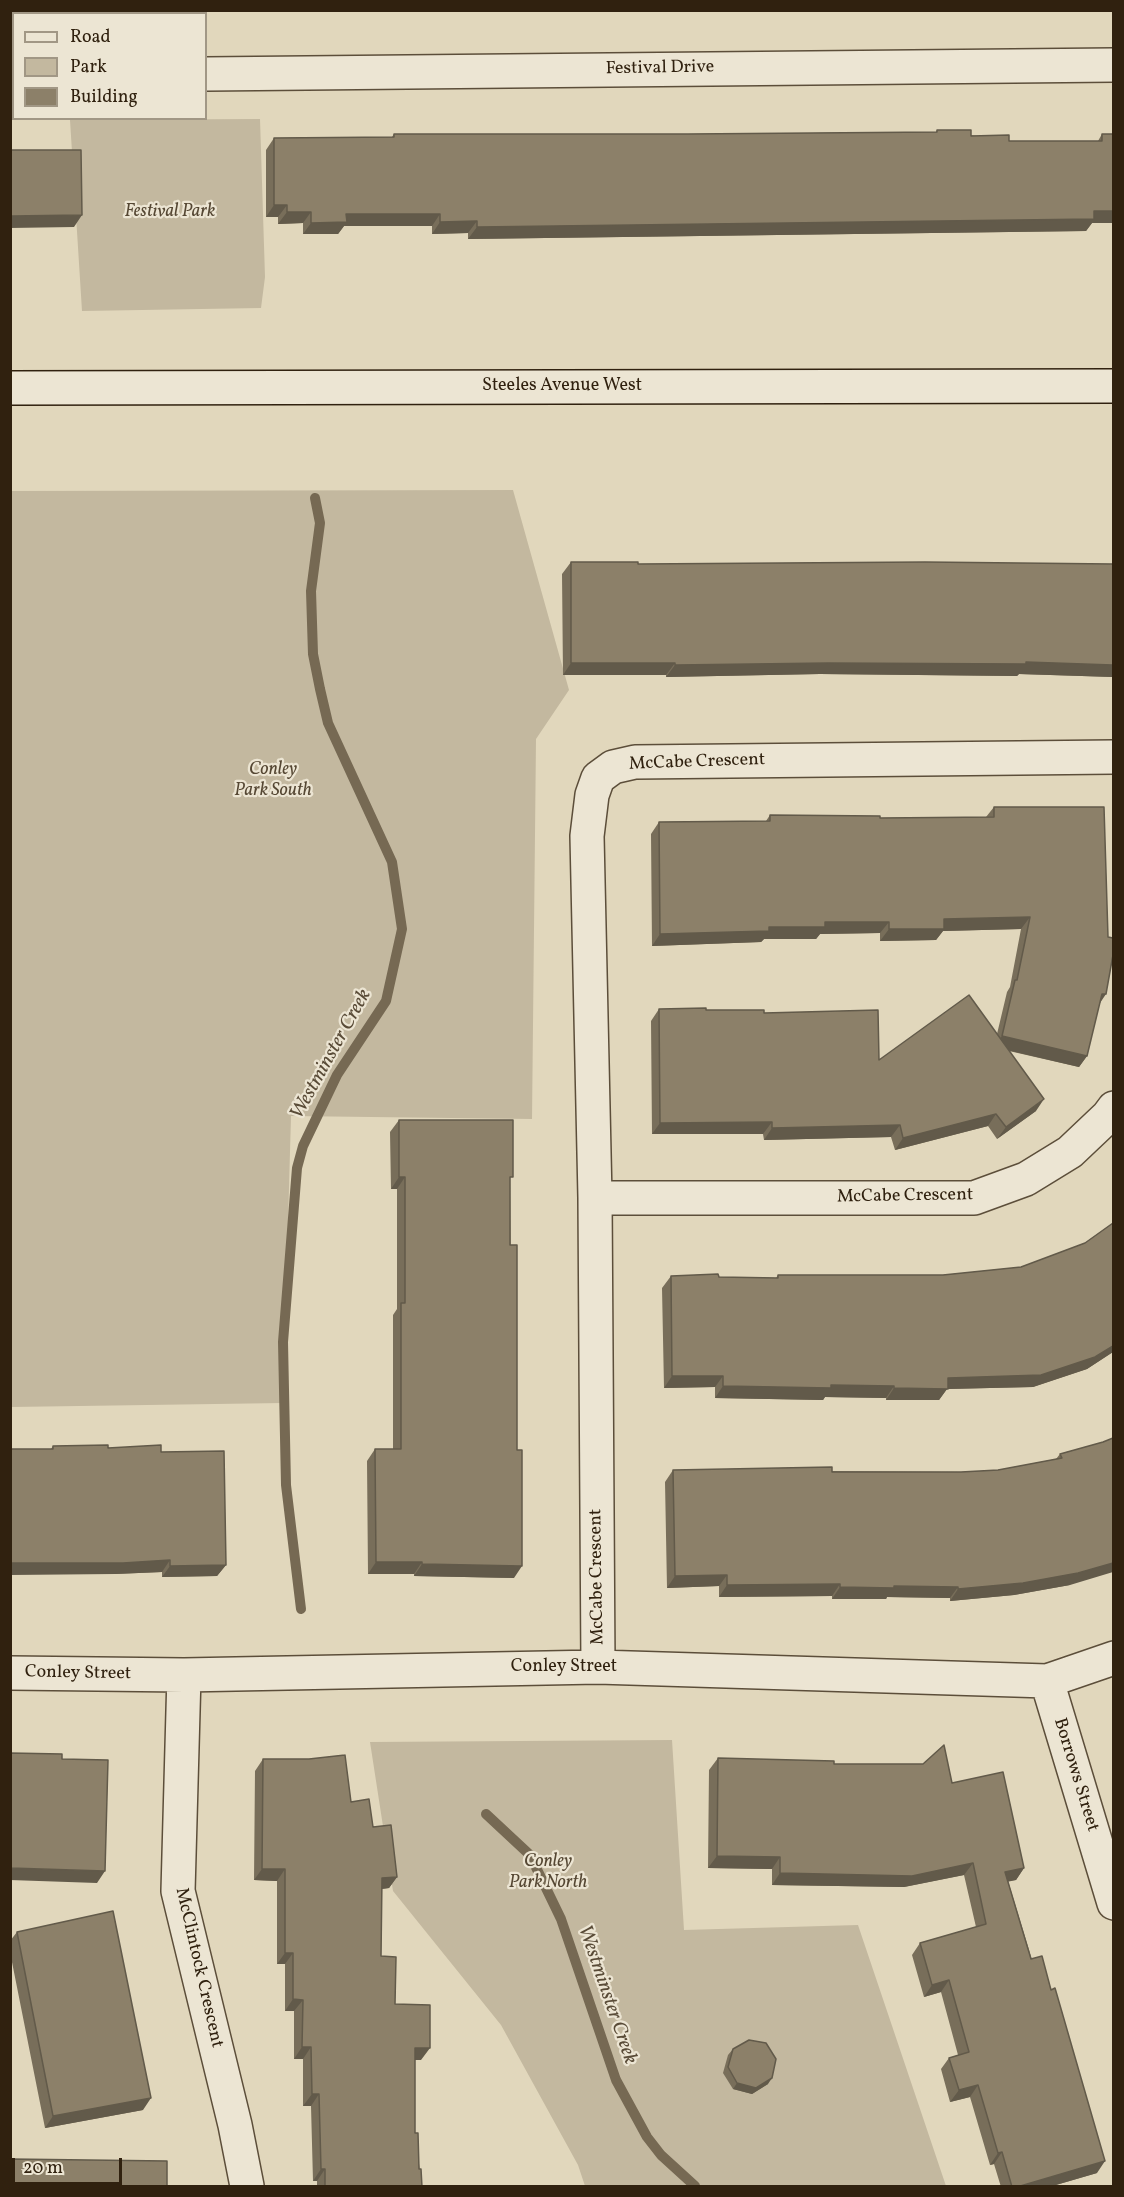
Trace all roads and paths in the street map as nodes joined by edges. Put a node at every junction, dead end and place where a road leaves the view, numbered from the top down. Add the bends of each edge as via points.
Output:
1 (1113, 65) edge
2 (207, 74) edge
3 (1113, 386) edge
4 (10, 388) edge
5 (1113, 757) edge
6 (1113, 1108) edge
7 (595, 1198) junction
8 (1113, 1658) edge
9 (598, 1667) junction
10 (10, 1673) edge
11 (184, 1675) junction
12 (1047, 1681) junction
13 (1113, 1903) edge
14 (246, 2187) edge

1 - 2 street, Festival Drive
3 - 4 street, Steeles Avenue West
5 - 7 street, McCabe Crescent via 634,762 613,766 598,778 587,836
6 - 7 street, McCabe Crescent via 1070,1152 1026,1179 974,1198
7 - 9 street, McCabe Crescent
8 - 12 street, Conley Street
9 - 11 street, Conley Street
9 - 12 street, Conley Street
10 - 11 street, Conley Street
11 - 14 street, McClintock Crescent via 178,1891
12 - 13 street, Borrows Street

